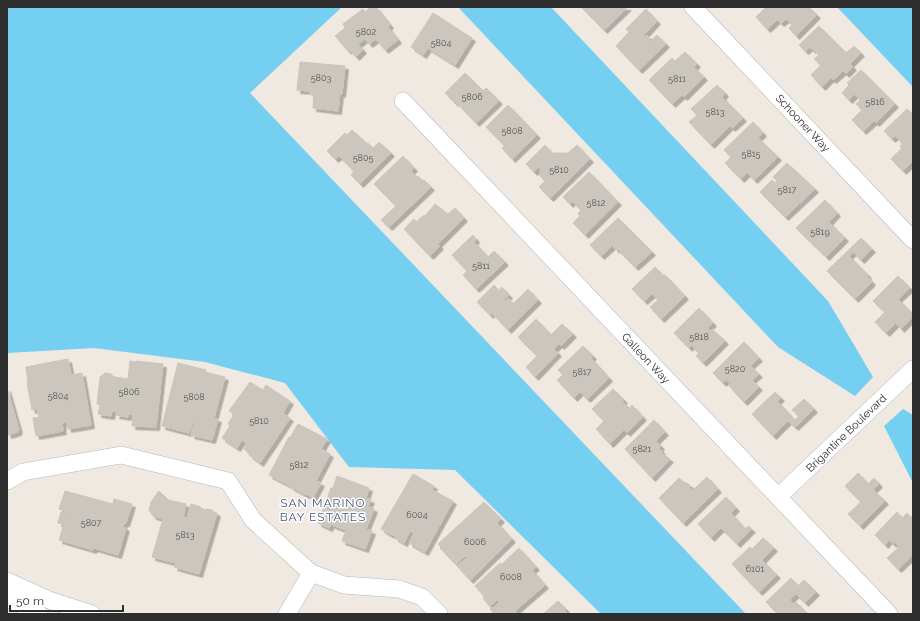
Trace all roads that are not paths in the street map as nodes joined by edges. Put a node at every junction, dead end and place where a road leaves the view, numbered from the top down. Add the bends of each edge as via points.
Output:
1 (693, 7) edge
2 (403, 101) dead end
3 (913, 240) edge
4 (913, 369) edge
5 (7, 482) edge
6 (778, 497) junction
7 (311, 573) junction
8 (7, 581) edge
9 (7, 598) edge
10 (39, 614) edge
11 (92, 614) edge
12 (287, 614) edge
13 (439, 614) edge
14 (889, 614) edge

1 - 3 street, Schooner Way
2 - 6 street, Galleon Way
4 - 6 street, Brigantine Boulevard
5 - 7 street via 23,472 121,455 228,481 253,520
6 - 14 street, Galleon Way
7 - 12 street
7 - 13 street via 344,585 399,589 422,598
8 - 11 street via 49,600
9 - 10 street

